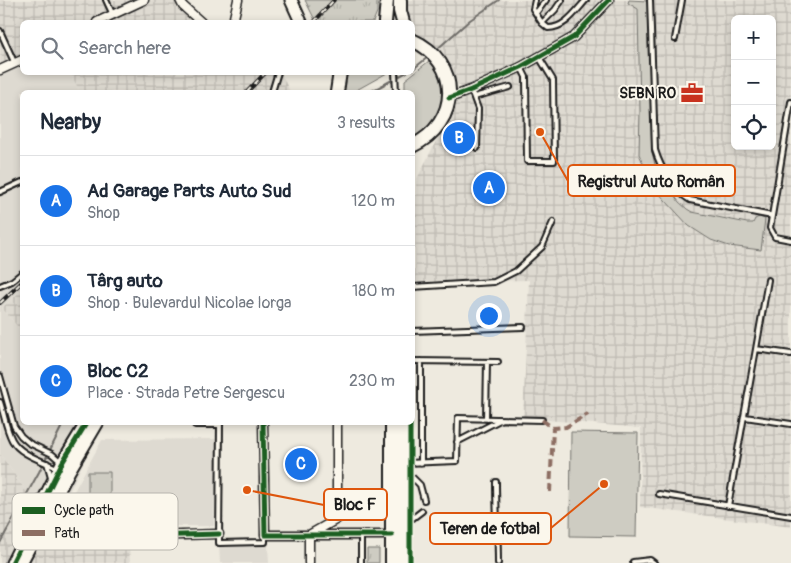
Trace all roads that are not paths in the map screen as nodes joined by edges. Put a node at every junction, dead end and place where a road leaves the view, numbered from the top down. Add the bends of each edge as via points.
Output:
1 (106, 0) edge
2 (144, 0) edge
3 (180, 0) edge
4 (238, 0) edge
5 (291, 0) edge
6 (387, 0) edge
7 (400, 0) edge
8 (534, 0) edge
9 (546, 0) edge
10 (562, 0) edge
11 (581, 0) edge
12 (586, 0) edge
13 (609, 0) edge
14 (650, 0) edge
15 (682, 0) edge
16 (575, 12) junction
17 (536, 13) junction
18 (113, 15) junction
19 (102, 20) edge
20 (199, 20) edge
21 (233, 20) edge
22 (300, 20) edge
23 (385, 20) edge
24 (402, 20) edge
25 (542, 23) junction
26 (0, 31) edge
27 (675, 39) dead end
28 (415, 41) edge
29 (539, 57) junction
30 (19, 62) edge
31 (521, 67) junction
32 (0, 70) edge
33 (277, 75) edge
34 (340, 75) edge
35 (396, 75) edge
36 (510, 87) dead end
37 (273, 90) edge
38 (337, 90) edge
39 (396, 90) edge
40 (473, 94) junction
41 (449, 98) junction
42 (791, 102) edge
43 (789, 129) edge
44 (415, 144) edge
45 (477, 148) dead end
46 (20, 183) edge
47 (0, 192) edge
48 (772, 216) junction
49 (554, 222) dead end
50 (791, 240) edge
51 (20, 275) edge
52 (768, 280) dead end
53 (0, 286) edge
54 (415, 287) edge
55 (522, 327) dead end
56 (415, 331) edge
57 (756, 349) junction
58 (791, 354) edge
59 (415, 361) edge
60 (421, 361) junction
61 (486, 362) junction
62 (498, 362) dead end
63 (0, 376) edge
64 (0, 402) edge
65 (745, 417) junction
66 (486, 419) junction
67 (501, 419) junction
68 (542, 420) dead end
69 (791, 424) edge
70 (86, 425) edge
71 (96, 425) edge
72 (220, 425) edge
73 (263, 425) edge
74 (337, 425) edge
75 (392, 425) edge
76 (404, 425) edge
77 (457, 442) junction
78 (72, 448) junction
79 (52, 454) junction
80 (47, 462) junction
81 (421, 462) junction
82 (403, 466) junction
83 (63, 468) junction
84 (496, 482) dead end
85 (50, 484) junction
86 (46, 493) edge
87 (53, 493) edge
88 (660, 494) dead end
89 (424, 500) dead end
90 (728, 506) junction
91 (422, 511) dead end
92 (791, 516) edge
93 (403, 525) junction
94 (219, 534) junction
95 (361, 534) junction
96 (178, 535) edge
97 (265, 535) junction
98 (309, 535) junction
99 (392, 535) junction
100 (633, 562) edge
101 (309, 563) edge
102 (361, 563) edge
103 (392, 563) edge
104 (403, 563) edge
105 (498, 563) edge
106 (654, 563) edge

1 - 18 lane
2 - 18 street
3 - 20 street
4 - 21 street
5 - 22 main road
6 - 23 main road
7 - 24 main road
8 - 17 lane
9 - 17 lane
10 - 25 lane
11 - 16 lane
12 - 16 lane
13 - 29 street via 574,37
14 - 48 lane via 655,150 660,165 690,200
15 - 27 lane
16 - 25 lane via 555,28 548,28
17 - 25 lane
18 - 19 street
26 - 30 lane
28 - 41 main road via 428,48 440,61 449,85
29 - 31 street
29 - 31 lane via 553,80 554,161 526,161 526,77
30 - 32 street
31 - 40 street
33 - 37 lane
34 - 38 main road
35 - 39 lane
36 - 40 lane
40 - 41 street
40 - 45 lane via 478,109
41 - 44 main road via 438,127
42 - 43 lane
43 - 48 lane
46 - 47 lane
48 - 50 lane via 770,228 774,237
49 - 54 lane via 542,247 516,271 494,282
51 - 53 lane
52 - 57 lane
55 - 56 lane
57 - 58 lane
57 - 65 lane
59 - 60 lane
60 - 61 lane
60 - 81 lane
61 - 62 lane
61 - 66 lane
63 - 79 lane via 14,426 28,443
64 - 80 lane via 12,440 24,452
65 - 69 lane
65 - 90 lane
66 - 67 lane
66 - 77 lane via 458,418
67 - 68 lane
67 - 77 lane
70 - 78 main road
71 - 83 main road
72 - 94 lane
73 - 97 street
74 - 98 street via 337,519
75 - 99 main road
76 - 82 main road
77 - 81 lane via 457,461
78 - 79 lane
78 - 83 main road
79 - 83 lane
80 - 83 lane
80 - 85 lane
81 - 82 lane
82 - 89 lane via 420,485
82 - 93 main road
83 - 85 main road
83 - 87 main road
84 - 105 lane
85 - 86 main road
88 - 90 lane
90 - 92 lane
91 - 93 lane
93 - 104 main road
94 - 96 street
94 - 97 lane via 219,543 265,542
95 - 98 street
95 - 99 street
95 - 102 lane
97 - 98 street
98 - 101 street
99 - 103 main road
100 - 106 lane via 650,560

